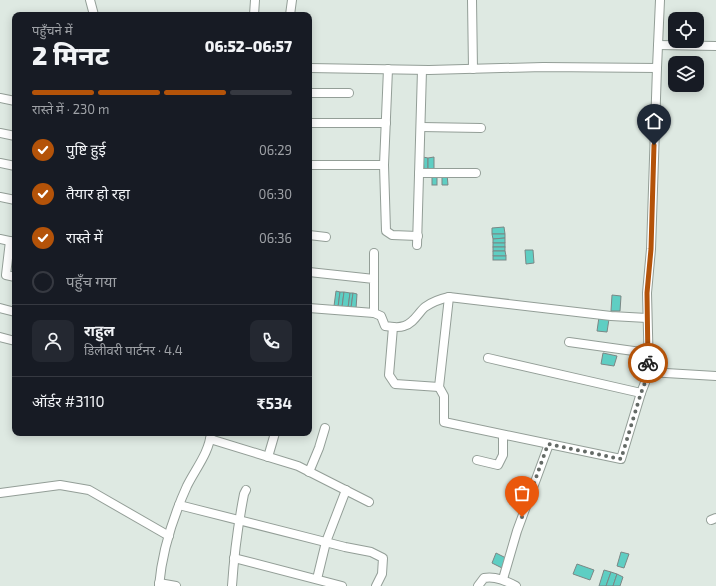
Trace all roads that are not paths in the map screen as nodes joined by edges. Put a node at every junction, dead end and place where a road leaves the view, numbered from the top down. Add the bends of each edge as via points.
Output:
1 (90, 0) edge
2 (255, 0) edge
3 (292, 0) edge
4 (472, 0) edge
5 (660, 0) edge
6 (93, 12) edge
7 (254, 12) edge
8 (290, 12) edge
9 (658, 45) junction
10 (716, 46) edge
11 (312, 68) edge
12 (656, 68) junction
13 (388, 69) junction
14 (473, 69) junction
15 (422, 70) junction
16 (312, 93) edge
17 (349, 93) dead end
18 (0, 98) edge
19 (12, 100) edge
20 (312, 123) edge
21 (386, 123) junction
22 (421, 128) junction
23 (481, 128) dead end
24 (0, 133) edge
25 (12, 135) edge
26 (0, 163) edge
27 (12, 165) edge
28 (312, 165) edge
29 (384, 165) junction
30 (419, 173) junction
31 (476, 173) dead end
32 (0, 197) edge
33 (12, 199) edge
34 (312, 235) edge
35 (418, 236) junction
36 (326, 237) dead end
37 (0, 239) edge
38 (12, 242) edge
39 (417, 245) dead end
40 (12, 247) edge
41 (374, 254) dead end
42 (312, 272) edge
43 (12, 277) edge
44 (374, 279) junction
45 (449, 297) junction
46 (0, 308) edge
47 (312, 308) edge
48 (12, 311) edge
49 (374, 313) junction
50 (647, 318) junction
51 (393, 327) junction
52 (0, 337) edge
53 (12, 340) edge
54 (569, 342) dead end
55 (648, 353) junction
56 (488, 358) dead end
57 (649, 372) junction
58 (716, 376) edge
59 (439, 387) junction
60 (641, 393) junction
61 (325, 428) dead end
62 (503, 435) junction
63 (210, 436) edge
64 (274, 436) edge
65 (548, 444) junction
66 (268, 457) junction
67 (477, 460) dead end
68 (310, 472) junction
69 (246, 490) dead end
70 (346, 490) junction
71 (0, 493) edge
72 (369, 502) dead end
73 (179, 505) junction
74 (239, 520) junction
75 (169, 536) junction
76 (326, 542) junction
77 (234, 558) junction
78 (317, 579) junction
79 (503, 579) junction
80 (159, 585) edge
81 (176, 586) edge
82 (232, 586) edge
83 (342, 586) edge
84 (376, 586) edge
85 (478, 586) edge
86 (516, 586) edge

1 - 6 street
2 - 7 street
3 - 8 street
4 - 14 street
5 - 9 street
9 - 10 street
9 - 12 street
11 - 13 street
12 - 14 street
12 - 50 street
13 - 15 street
13 - 21 street
14 - 15 street
15 - 22 street
16 - 17 street
18 - 19 street
20 - 21 street
21 - 29 street
22 - 23 street
22 - 30 street
24 - 25 street
26 - 27 street
28 - 29 street
29 - 35 street via 386,230 392,235
30 - 31 street
30 - 35 street
32 - 33 street
34 - 36 street
35 - 39 street
37 - 38 street
40 - 43 street via 6,275
41 - 44 street
42 - 44 street
44 - 49 street
45 - 50 street
45 - 51 street via 437,300 426,307 404,327
45 - 59 street
46 - 48 street
47 - 49 street
49 - 51 street via 381,316 386,326
50 - 55 street
51 - 59 street via 389,375 395,384
52 - 53 street
54 - 55 street
55 - 57 street
56 - 60 street
57 - 58 street
57 - 60 street
59 - 62 street via 444,396 444,422
60 - 65 street via 621,459
61 - 68 street
62 - 65 street
62 - 67 street via 503,455 498,465
63 - 66 street
63 - 73 street via 203,459
64 - 66 street
65 - 79 street
66 - 68 street
68 - 70 street
69 - 74 street
70 - 72 street
70 - 76 street
71 - 75 street via 60,485 89,490
73 - 74 street
73 - 75 street
74 - 76 street
74 - 77 street
75 - 80 street
76 - 78 street
76 - 84 street via 371,552 382,558 382,574
77 - 78 street
77 - 82 street
78 - 83 street
79 - 85 street via 484,578
79 - 86 street
80 - 81 street

